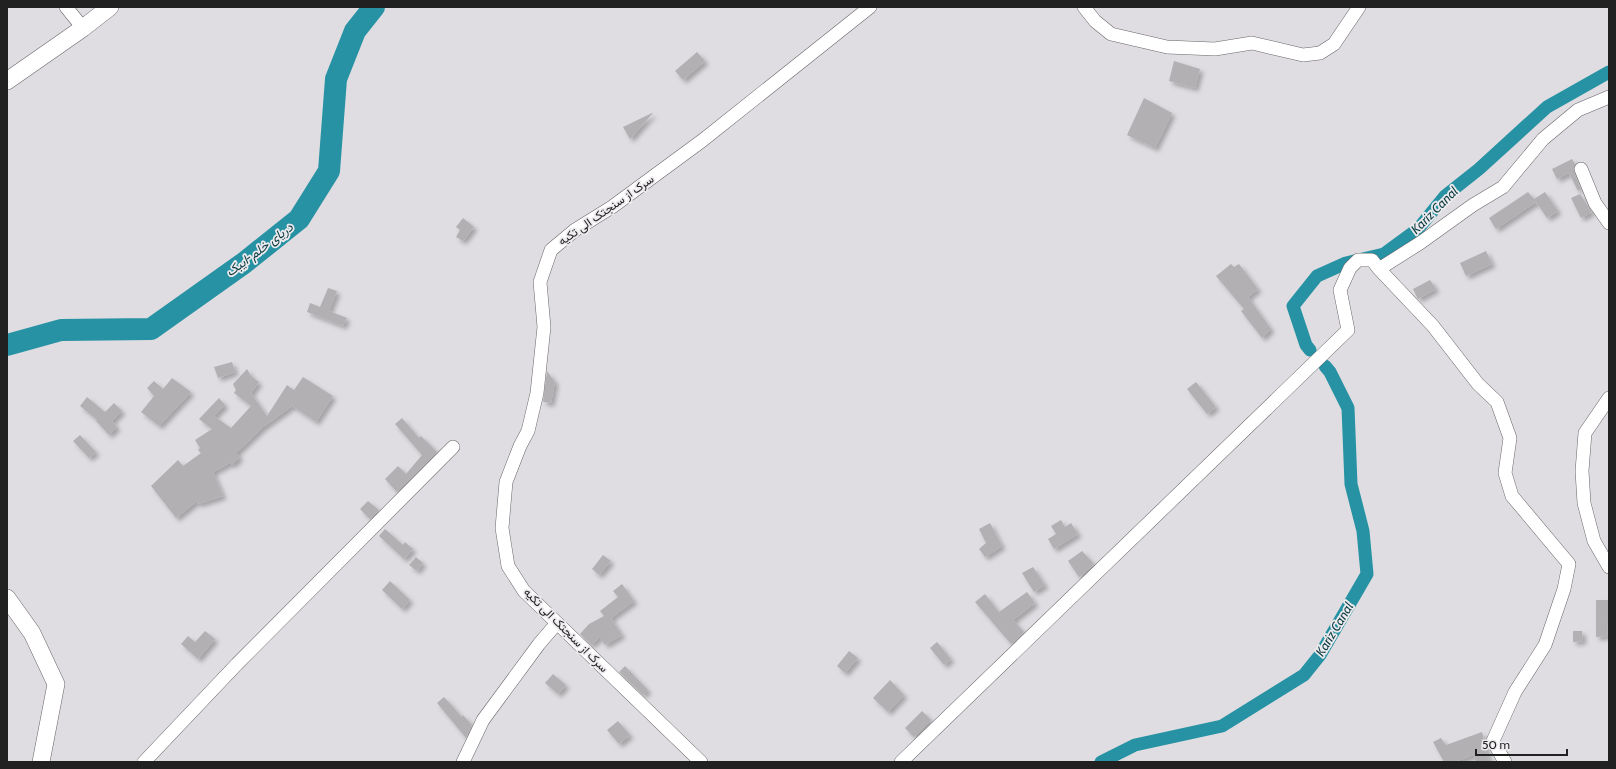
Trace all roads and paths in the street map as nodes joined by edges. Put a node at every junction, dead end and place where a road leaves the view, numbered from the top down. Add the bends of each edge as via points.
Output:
1 (66, 7) edge
2 (110, 7) edge
3 (870, 7) edge
4 (1084, 7) edge
5 (1358, 7) edge
6 (83, 28) junction
7 (7, 81) edge
8 (1609, 97) edge
9 (1581, 169) dead end
10 (1609, 224) edge
11 (1379, 269) junction
12 (1609, 398) edge
13 (453, 446) dead end
14 (1609, 567) edge
15 (7, 598) edge
16 (557, 623) junction
17 (41, 762) edge
18 (144, 762) edge
19 (463, 762) edge
20 (701, 762) edge
21 (900, 762) edge
22 (1505, 762) edge

1 - 6 street
2 - 6 main road
3 - 16 street, سرک از سنجتک الی تکیه via 703,140 612,207 575,230 551,250 540,282 544,327 537,393 528,431 506,482 502,528 508,566 524,591
4 - 5 street via 1110,34 1167,47 1215,49 1252,43 1303,55 1320,53 1334,44
6 - 7 main road
8 - 11 street via 1578,110 1543,139 1503,187 1473,204
9 - 10 street via 1594,203
11 - 21 street via 1372,260 1358,260 1350,268 1340,290 1348,330
11 - 22 street via 1433,326 1478,384 1498,402 1510,438 1505,473 1512,496 1569,564 1564,589 1545,644 1515,692 1492,741
12 - 14 street via 1586,433 1582,471 1584,503 1594,541
13 - 18 street via 242,658
15 - 17 main road via 32,633 56,684
16 - 19 street via 483,720
16 - 20 street, سرک از سنجتک الی تکیه

